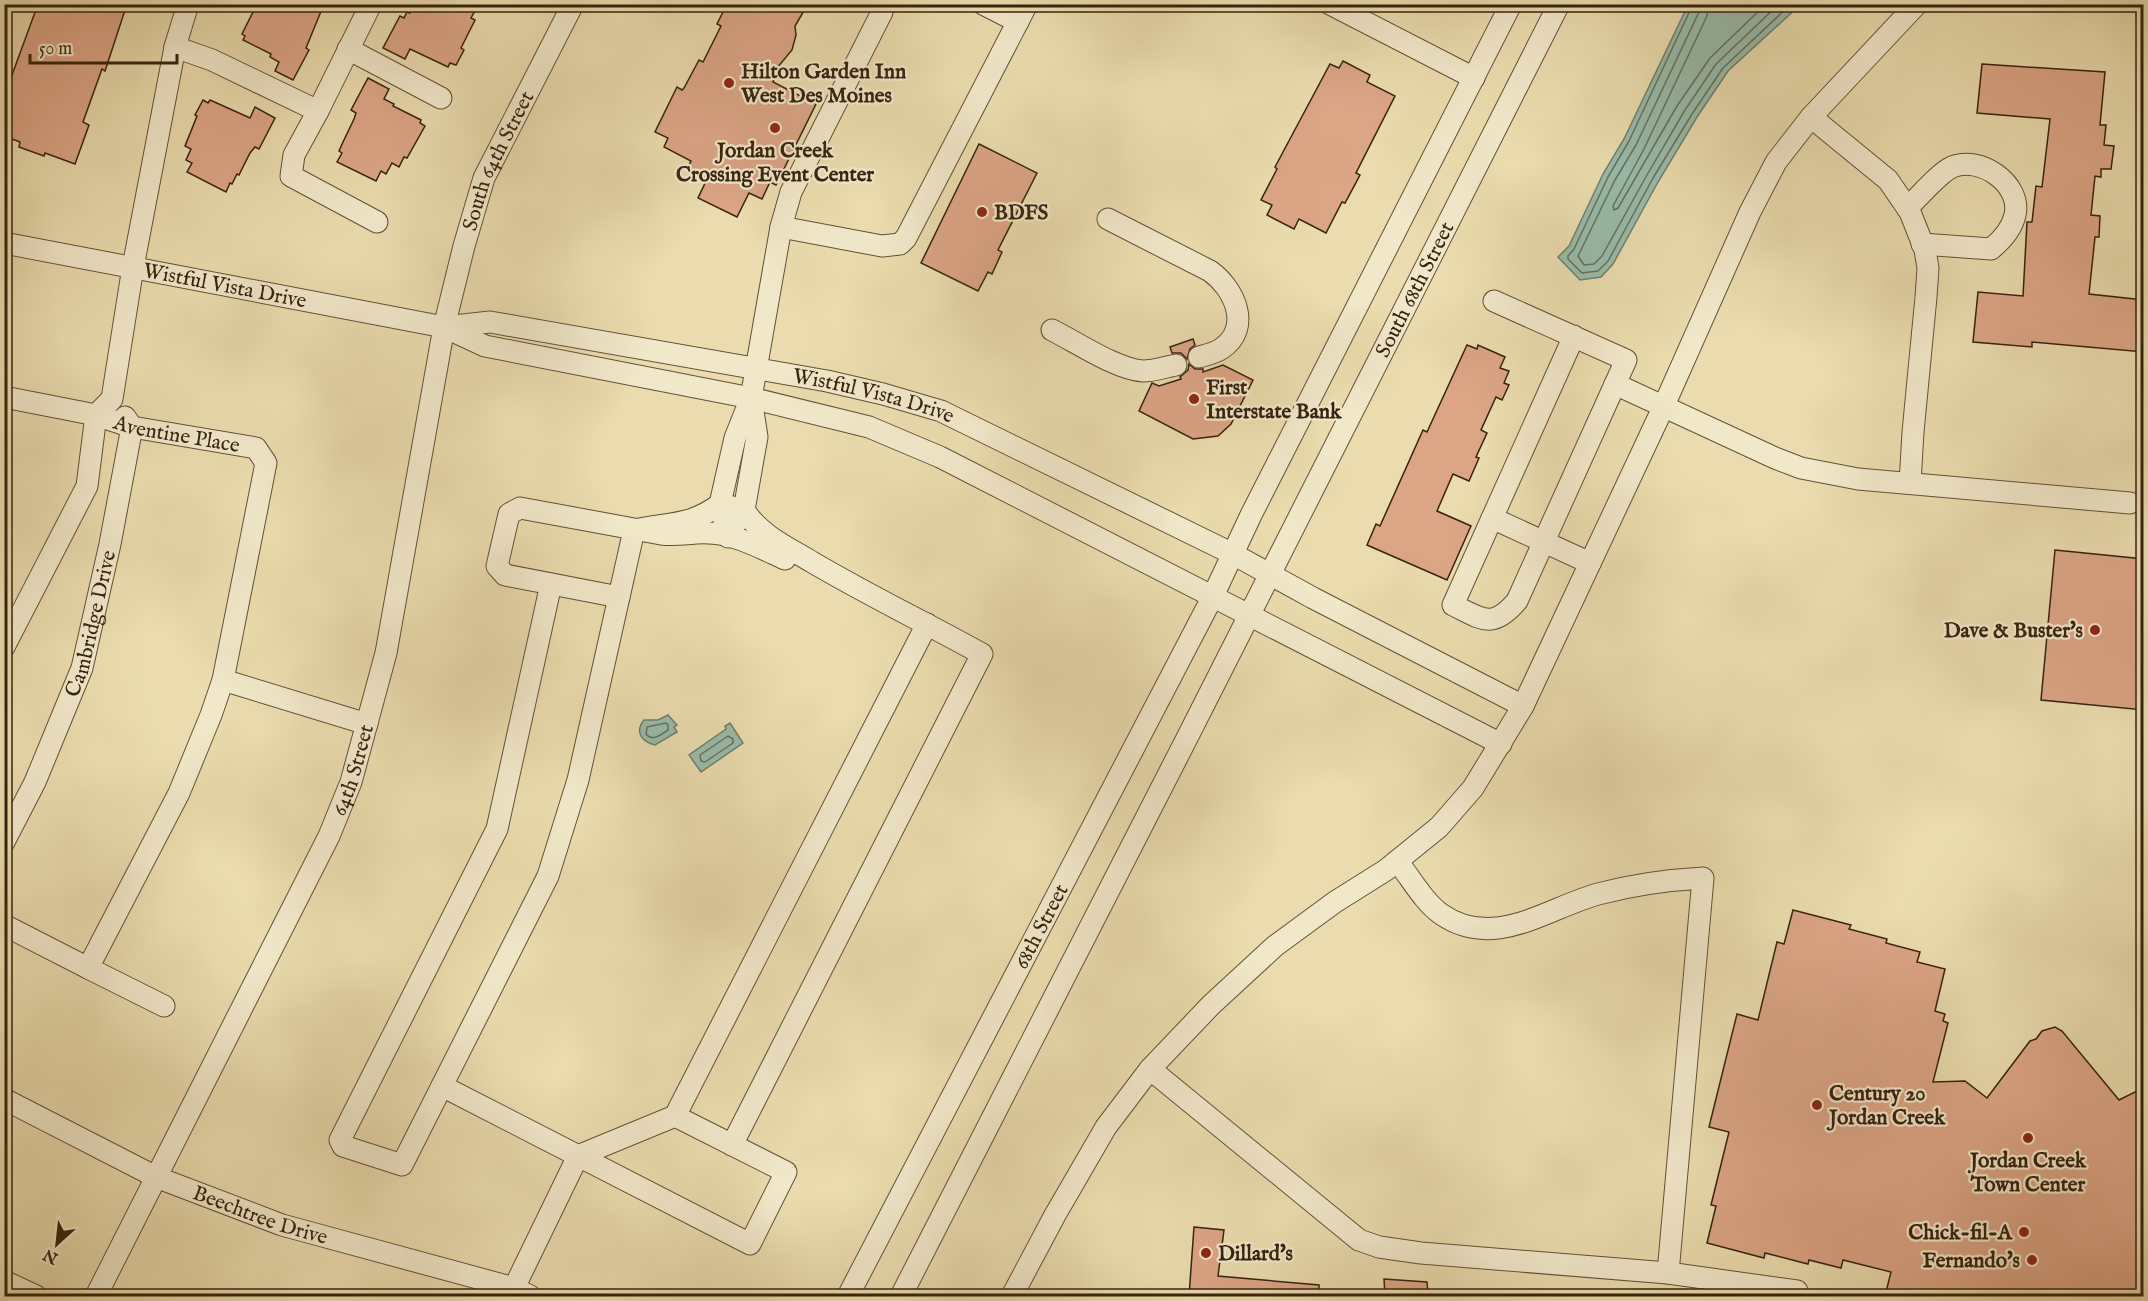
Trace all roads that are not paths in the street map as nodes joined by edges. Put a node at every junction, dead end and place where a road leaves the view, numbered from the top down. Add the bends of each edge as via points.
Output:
1 (188, 4) edge
2 (371, 4) edge
3 (573, 4) edge
4 (983, 4) edge
5 (1330, 4) edge
6 (1511, 4) edge
7 (1559, 4) edge
8 (1917, 4) edge
9 (882, 12) dead end
10 (1022, 13) edge
11 (174, 47) junction
12 (348, 50) junction
13 (1474, 78) junction
14 (441, 98) dead end
15 (318, 111) junction
16 (1810, 117) junction
17 (1907, 208) junction
18 (1108, 219) dead end
19 (377, 222) dead end
20 (781, 227) junction
21 (4, 243) edge
22 (1922, 244) junction
23 (134, 267) junction
24 (1494, 301) dead end
25 (444, 327) junction
26 (1052, 330) dead end
27 (1574, 336) junction
28 (1199, 357) dead end
29 (1176, 365) dead end
30 (756, 369) junction
31 (1615, 384) junction
32 (4, 397) edge
33 (751, 398) junction
34 (112, 399) junction
35 (1662, 406) junction
36 (96, 415) junction
37 (132, 427) junction
38 (1910, 483) junction
39 (2130, 503) dead end
40 (720, 504) junction
41 (744, 510) junction
42 (1492, 518) junction
43 (634, 530) junction
44 (728, 537) junction
45 (1544, 542) junction
46 (1233, 554) junction
47 (1590, 563) junction
48 (1269, 575) junction
49 (837, 576) junction
50 (551, 584) junction
51 (1213, 596) junction
52 (619, 597) junction
53 (1249, 615) junction
54 (927, 624) junction
55 (4, 647) edge
56 (224, 680) junction
57 (1523, 706) junction
58 (367, 724) junction
59 (1501, 744) junction
60 (4, 842) edge
61 (1397, 861) junction
62 (4, 926) edge
63 (88, 968) junction
64 (164, 1006) dead end
65 (1150, 1069) junction
66 (442, 1086) junction
67 (4, 1099) edge
68 (675, 1116) junction
69 (732, 1144) junction
70 (578, 1156) junction
71 (156, 1177) junction
72 (1668, 1273) junction
73 (4, 1284) edge
74 (1797, 1291) dead end
75 (519, 1294) edge
76 (36, 1296) edge
77 (96, 1296) edge
78 (848, 1296) edge
79 (901, 1296) edge
80 (1012, 1296) edge

1 - 11 street
2 - 12 street
3 - 25 street, South 64th Street via 484,177
4 - 10 street
5 - 13 street
6 - 13 street, South 68th Street
7 - 48 street, South 68th Street
8 - 16 street
9 - 20 street via 791,192
10 - 20 street via 900,244 882,246
11 - 15 street via 212,60
11 - 23 street
12 - 14 street
12 - 15 street
13 - 46 street, South 68th Street
15 - 19 street via 294,155 291,176
16 - 17 street via 1888,180
16 - 35 street via 1762,187
17 - 22 street
17 - 22 street via 1954,166 1981,166 2010,188 2015,215 2004,237 1991,249
18 - 28 street via 1210,271 1228,288 1239,314 1232,338 1221,349
20 - 30 street
21 - 23 street, Wistful Vista Drive
22 - 38 street via 1928,268
23 - 25 street, Wistful Vista Drive
23 - 34 street
24 - 27 street
25 - 30 street, Wistful Vista Drive via 490,322
25 - 33 street, Wistful Vista Drive via 485,346
25 - 58 street, 64th Street via 386,653
26 - 29 street via 1135,370
27 - 31 street via 1626,360
27 - 42 street
30 - 33 street
30 - 46 street, Wistful Vista Drive via 827,381 940,411
31 - 35 street
31 - 45 street
32 - 36 street, Aventine Place
33 - 40 street via 735,438
33 - 41 street via 757,437
33 - 51 street, Wistful Vista Drive via 869,427 940,457
34 - 36 street
34 - 37 street
35 - 38 street via 1801,468 1858,479
35 - 47 street
36 - 37 street, Aventine Place
36 - 55 street via 87,486
37 - 56 street, Aventine Place via 256,448 266,463
37 - 60 street, Cambridge Drive via 111,544 82,668 35,782
38 - 39 street
40 - 41 street
40 - 43 street via 687,522
40 - 44 street
41 - 44 street
41 - 49 street via 765,534
42 - 45 street
42 - 45 street via 1453,605 1483,619 1494,620 1517,601
43 - 44 street via 679,536 710,532
43 - 50 street via 520,508 509,514 497,566 505,575
43 - 52 street
44 - 49 street via 797,565
45 - 47 street
46 - 48 street, Wistful Vista Drive
46 - 51 street, 68th Street
47 - 57 street
48 - 53 street
48 - 57 street, Wistful Vista Drive
49 - 54 street
50 - 52 street
50 - 66 street via 496,830 340,1140 343,1146 402,1165
51 - 53 street, Wistful Vista Drive
51 - 78 street, 68th Street
52 - 66 street via 578,780 548,876
53 - 59 street, Wistful Vista Drive
53 - 79 street
54 - 68 street
54 - 69 street via 982,654
56 - 58 street
56 - 63 street, Aventine Place via 179,793
57 - 59 street
58 - 71 street, 64th Street via 351,782 329,836
59 - 61 street via 1473,788 1438,827
61 - 65 street via 1275,946
61 - 72 street via 1429,904 1443,915 1480,928 1510,927 1597,895 1655,882 1703,878
62 - 63 street
63 - 64 street
65 - 72 street via 1359,1240 1421,1253
65 - 80 street via 1106,1127
66 - 70 street
67 - 71 street, Beechtree Drive
68 - 69 street
68 - 70 street
69 - 70 street via 786,1173 750,1244
70 - 75 street
71 - 75 street, Beechtree Drive via 282,1225
71 - 77 street, 64th Street
72 - 74 street
73 - 76 street

